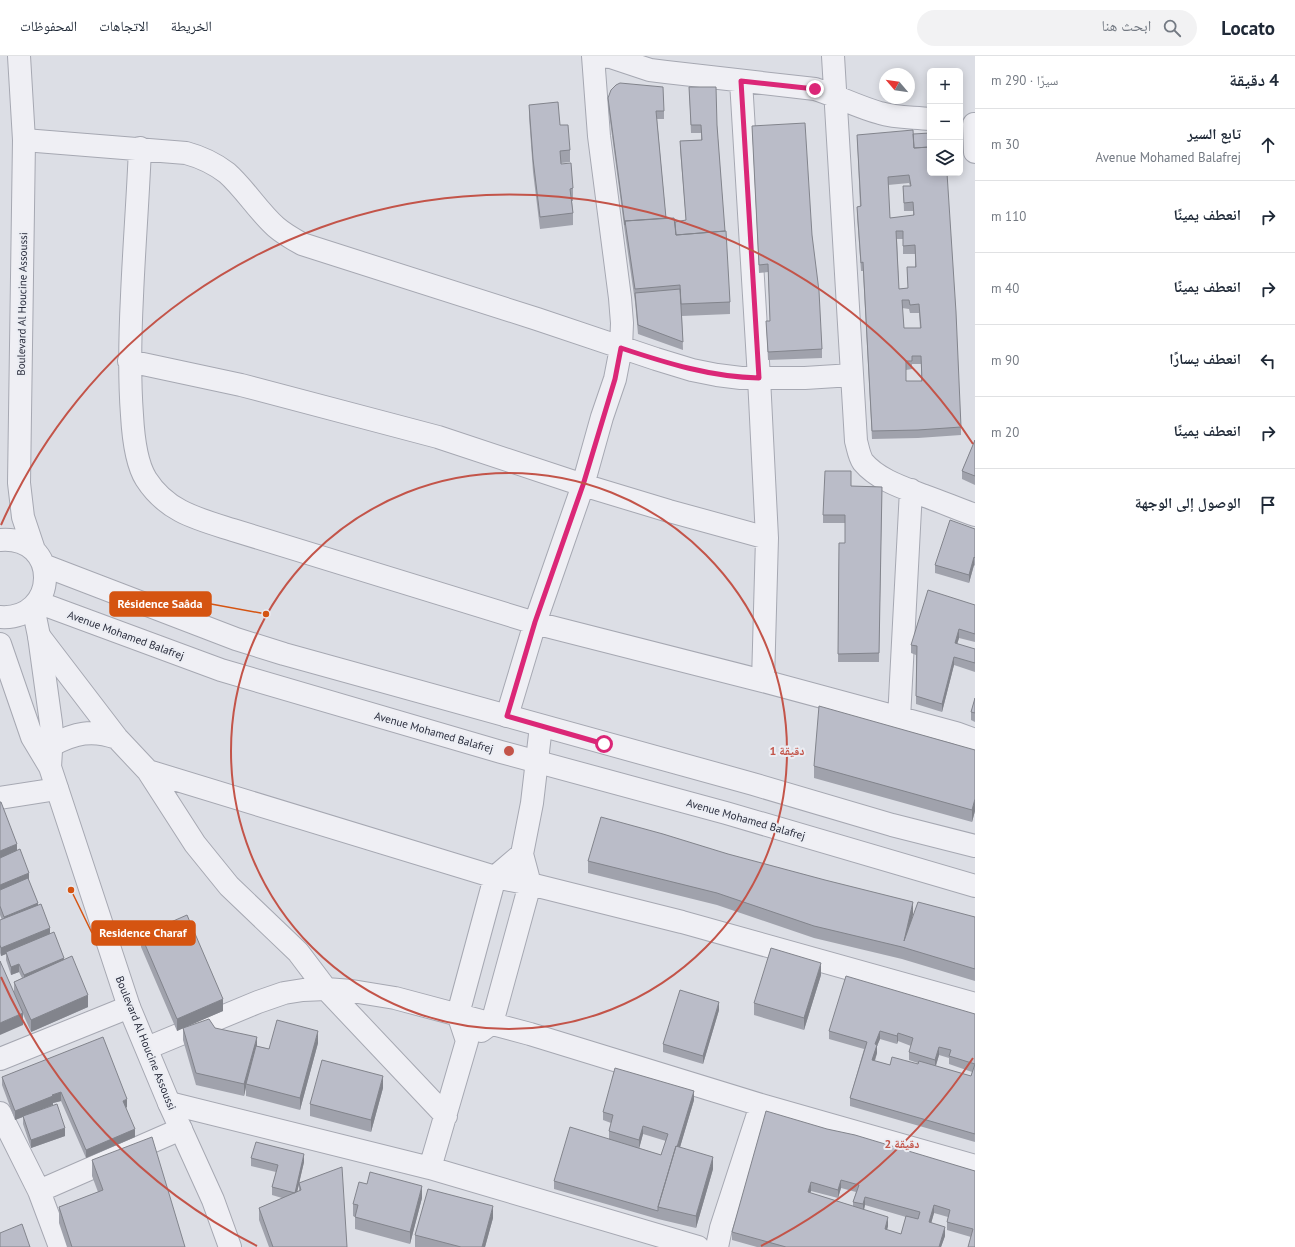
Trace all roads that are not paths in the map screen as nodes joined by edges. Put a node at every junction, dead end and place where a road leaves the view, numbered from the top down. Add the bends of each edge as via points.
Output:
1 (19, 56) edge
2 (593, 56) edge
3 (833, 56) edge
4 (741, 81) junction
5 (835, 96) junction
6 (927, 119) edge
7 (970, 123) edge
8 (24, 140) junction
9 (140, 148) junction
10 (975, 152) edge
11 (621, 348) junction
12 (129, 361) junction
13 (852, 375) junction
14 (759, 378) junction
15 (583, 485) junction
16 (911, 490) junction
17 (975, 515) edge
18 (767, 538) junction
19 (0, 540) edge
20 (39, 558) junction
21 (35, 605) junction
22 (0, 617) edge
23 (535, 622) junction
24 (39, 636) junction
25 (0, 644) edge
26 (763, 681) junction
27 (507, 716) junction
28 (899, 719) junction
29 (541, 726) junction
30 (117, 738) junction
31 (975, 740) edge
32 (52, 745) junction
33 (536, 762) junction
34 (50, 767) junction
35 (148, 771) junction
36 (57, 789) junction
37 (0, 798) edge
38 (975, 846) edge
39 (522, 854) junction
40 (495, 877) junction
41 (530, 884) junction
42 (975, 886) edge
43 (326, 989) junction
44 (975, 1004) edge
45 (129, 1007) junction
46 (458, 1014) junction
47 (492, 1023) junction
48 (467, 1041) junction
49 (147, 1048) junction
50 (0, 1059) edge
51 (169, 1103) junction
52 (761, 1105) junction
53 (0, 1113) edge
54 (446, 1116) junction
55 (181, 1129) junction
56 (975, 1166) edge
57 (430, 1168) junction
58 (40, 1191) junction
59 (60, 1247) edge
60 (230, 1247) edge
61 (698, 1247) edge
62 (717, 1247) edge

1 - 8 street, Boulevard Al Houcine Assoussi
2 - 4 street via 611,57 650,70
2 - 11 street via 599,136 620,298
3 - 5 street
4 - 5 street via 815,89
4 - 14 street
5 - 6 street via 882,114
5 - 13 street
7 - 10 street
8 - 9 street
8 - 20 street, Boulevard Al Houcine Assoussi via 19,483 23,517
9 - 11 street via 186,153 216,165 239,185 276,227 302,244
9 - 12 street
11 - 14 street via 692,370 717,375
11 - 15 street via 615,379
12 - 15 street via 241,385 378,420
12 - 23 street via 133,435 138,457 146,478 164,501 173,508 233,530
13 - 14 street
13 - 16 street via 856,441 862,460 874,473
14 - 18 street
15 - 18 street
15 - 23 street
16 - 17 street
16 - 28 street
18 - 26 street
19 - 20 street via 11,539 24,543
20 - 21 street, Boulevard Al Houcine Assoussi via 46,574 42,594
20 - 27 street via 236,639
21 - 22 street via 17,616
21 - 24 street, Boulevard Al Houcine Assoussi
21 - 33 street, Avenue Mohamed Balafrej via 221,670
23 - 26 street
23 - 27 street
24 - 30 street
24 - 32 street, Boulevard Al Houcine Assoussi
25 - 34 street, Boulevard Al Houcine Assoussi via 32,737
26 - 28 street
27 - 29 street
28 - 31 street
29 - 33 street
29 - 38 street
30 - 32 street via 94,732 66,738
30 - 35 street
32 - 34 street, Boulevard Al Houcine Assoussi
33 - 39 street via 532,803
33 - 42 street, Avenue Mohamed Balafrej via 726,813
34 - 36 street, Boulevard Al Houcine Assoussi
35 - 40 street
35 - 43 street via 196,844 229,886 298,952
36 - 37 street
36 - 45 street, Boulevard Al Houcine Assoussi
39 - 40 street
39 - 41 street
40 - 41 street
40 - 46 street
41 - 44 street via 682,922
41 - 47 street
43 - 46 street via 396,998
43 - 49 street via 284,993
43 - 54 street
45 - 49 street, Boulevard Al Houcine Assoussi
45 - 50 street
46 - 47 street
46 - 48 street
47 - 48 street
47 - 52 street
48 - 54 street
49 - 51 street, Boulevard Al Houcine Assoussi
51 - 55 street, Boulevard Al Houcine Assoussi
51 - 57 street
52 - 56 street
52 - 62 street
53 - 58 street
54 - 57 street
55 - 58 street
55 - 60 street, Boulevard Al Houcine Assoussi via 213,1200
57 - 61 street
58 - 59 street

